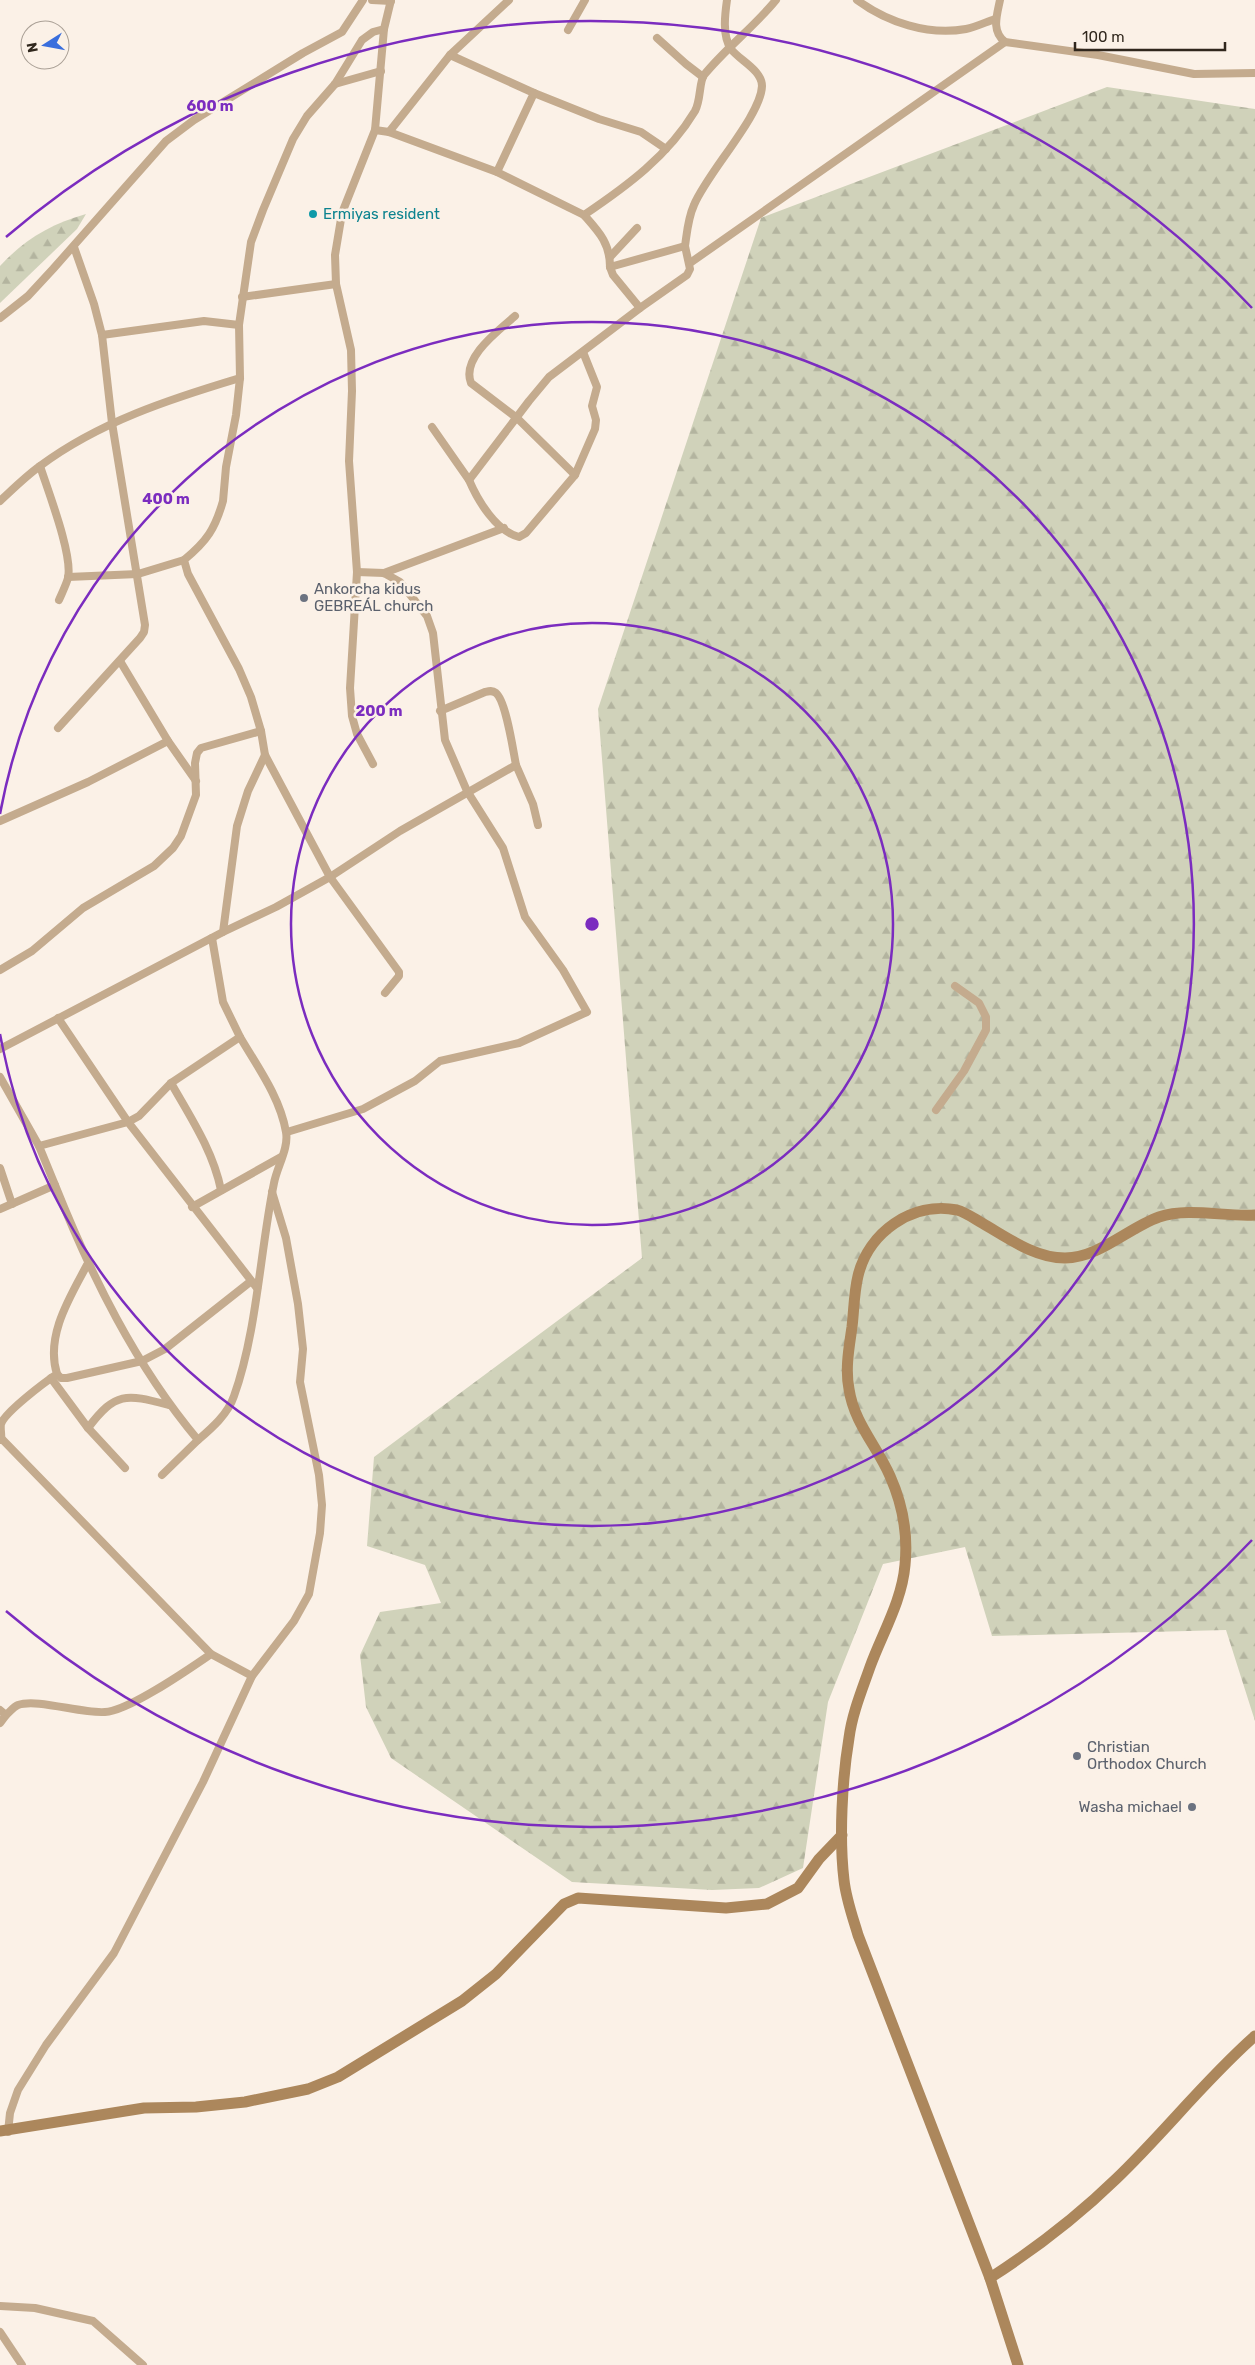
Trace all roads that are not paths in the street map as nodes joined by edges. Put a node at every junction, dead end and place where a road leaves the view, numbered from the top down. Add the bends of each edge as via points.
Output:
1 (363, 0) edge
2 (372, 0) edge
3 (509, 0) edge
4 (585, 0) edge
5 (727, 0) edge
6 (776, 0) edge
7 (857, 0) edge
8 (1000, 0) edge
9 (391, 1) edge
10 (997, 27) junction
11 (384, 29) junction
12 (568, 30) dead end
13 (657, 38) dead end
14 (1005, 42) junction
15 (730, 48) junction
16 (450, 55) junction
17 (381, 71) junction
18 (1255, 73) edge
19 (703, 77) junction
20 (335, 84) junction
21 (534, 94) junction
22 (375, 130) junction
23 (390, 132) junction
24 (666, 149) junction
25 (497, 172) junction
26 (584, 215) junction
27 (637, 228) dead end
28 (685, 246) junction
29 (74, 247) junction
30 (610, 256) junction
31 (690, 263) junction
32 (610, 267) junction
33 (336, 284) junction
34 (242, 297) junction
35 (640, 308) junction
36 (515, 316) dead end
37 (0, 318) edge
38 (239, 325) junction
39 (102, 335) junction
40 (583, 352) junction
41 (240, 378) junction
42 (517, 418) junction
43 (112, 423) junction
44 (432, 427) dead end
45 (40, 466) junction
46 (575, 475) junction
47 (469, 480) junction
48 (0, 501) edge
49 (504, 528) junction
50 (184, 560) junction
51 (357, 572) junction
52 (138, 574) junction
53 (384, 574) junction
54 (68, 577) junction
55 (59, 600) dead end
56 (120, 661) junction
57 (440, 711) junction
58 (58, 728) dead end
59 (261, 731) junction
60 (168, 741) junction
61 (265, 755) junction
62 (373, 764) dead end
63 (516, 765) junction
64 (196, 781) junction
65 (466, 792) junction
66 (0, 821) edge
67 (538, 825) dead end
68 (330, 877) junction
69 (223, 932) junction
70 (212, 938) junction
71 (0, 970) edge
72 (954, 986) dead end
73 (385, 993) dead end
74 (58, 1018) junction
75 (240, 1037) junction
76 (0, 1049) edge
77 (0, 1076) edge
78 (171, 1083) junction
79 (936, 1110) dead end
80 (128, 1122) junction
81 (286, 1132) junction
82 (39, 1146) junction
83 (281, 1157) junction
84 (0, 1168) edge
85 (54, 1185) junction
86 (222, 1190) junction
87 (272, 1192) junction
88 (12, 1204) junction
89 (192, 1207) junction
90 (0, 1209) edge
91 (1255, 1215) edge
92 (87, 1265) junction
93 (250, 1282) junction
94 (257, 1288) junction
95 (142, 1361) junction
96 (54, 1376) junction
97 (169, 1406) junction
98 (88, 1428) junction
99 (0, 1439) edge
100 (198, 1440) junction
101 (125, 1468) dead end
102 (162, 1475) dead end
103 (212, 1654) junction
104 (252, 1676) junction
105 (3, 1713) edge
106 (0, 1723) edge
107 (842, 1835) junction
108 (1255, 2036) edge
109 (4, 2132) edge
110 (990, 2278) junction
111 (0, 2306) edge
112 (0, 2332) edge
113 (22, 2365) edge
114 (143, 2365) edge
115 (1018, 2365) edge

1 - 29 street via 342,32 179,130 139,170
2 - 9 street
3 - 16 street
4 - 12 street
5 - 15 street via 726,37
6 - 15 street
7 - 10 street via 908,26 942,31
8 - 10 street
9 - 11 street
10 - 14 street
11 - 17 street
11 - 20 street via 362,40
13 - 19 street
14 - 18 street via 1098,55 1194,74
14 - 31 street
15 - 19 street
15 - 28 street via 757,74 762,84 749,118 694,204
16 - 21 street
16 - 23 street
17 - 20 street
17 - 22 street
19 - 24 street via 696,109
20 - 34 street via 307,116 293,139 262,210 251,242
21 - 24 street via 642,132
21 - 25 street
22 - 23 street
22 - 33 street via 342,213 335,255
23 - 25 street
24 - 26 street via 632,183
25 - 26 street
26 - 30 street via 604,238
27 - 30 street
28 - 31 street
28 - 32 street
29 - 37 street via 28,296
29 - 39 street
30 - 32 street
31 - 35 street via 687,275
32 - 35 street
33 - 34 street
33 - 51 street via 351,350 349,462
34 - 38 street
35 - 40 street
36 - 42 street via 486,341 470,365 468,374 471,383
38 - 39 street via 204,320
38 - 41 street
39 - 43 street
40 - 42 street via 550,377
40 - 46 street via 597,387 592,406 596,420
41 - 43 street via 195,391
41 - 50 street via 218,518 209,536
42 - 46 street
42 - 47 street
43 - 45 street
43 - 52 street
44 - 47 street
45 - 48 street
45 - 54 street via 63,540
46 - 49 street via 526,533 519,537
47 - 49 street via 486,512
49 - 53 street
50 - 52 street
50 - 59 street via 188,574 239,669
51 - 53 street
51 - 62 street via 350,688 352,716
52 - 54 street
52 - 56 street via 144,632
53 - 57 street via 400,582 427,616 433,633
54 - 55 street
56 - 58 street
56 - 60 street
57 - 63 street via 485,692 496,693 501,700
57 - 65 street via 445,740
59 - 61 street
59 - 64 street via 201,748 197,753
60 - 64 street
60 - 66 street via 88,782
61 - 68 street
61 - 69 street via 248,791 237,826
63 - 65 street
63 - 67 street
64 - 71 street via 196,795 181,836 164,858 83,908 32,951
65 - 68 street
65 - 81 street via 503,848 525,917 563,970 587,1012 519,1043 440,1061 415,1081 363,1109
68 - 69 street
68 - 73 street via 399,972
69 - 70 street
70 - 74 street
70 - 75 street via 224,1002
72 - 79 street via 979,1003 986,1017 986,1030 964,1071
74 - 76 street
74 - 80 street
75 - 78 street
75 - 81 street via 269,1084
77 - 82 street
78 - 80 street
78 - 86 street via 205,1141
80 - 82 street
80 - 89 street
81 - 83 street via 287,1142
82 - 85 street
83 - 86 street
83 - 87 street
84 - 88 street
85 - 88 street
85 - 92 street
86 - 89 street
87 - 94 street
87 - 104 street via 286,1238 298,1304 303,1349 300,1382 315,1446 322,1505 316,1564 309,1594 294,1621
88 - 90 street
89 - 93 street
91 - 107 main road via 1180,1213 1158,1217 1088,1253 1053,1258 958,1211 937,1210 907,1216 892,1224 872,1245 857,1277 847,1366 848,1385 851,1405 859,1424 890,1475 899,1503 905,1528 905,1565 900,1592 871,1666 849,1736
92 - 95 street
92 - 96 street via 60,1321
93 - 94 street
93 - 95 street via 165,1349
94 - 100 street via 246,1355 234,1398
95 - 96 street via 67,1378
95 - 97 street
96 - 98 street
96 - 99 street via 4,1418
97 - 98 street via 139,1397 120,1398 108,1404
97 - 100 street
98 - 101 street
99 - 103 street
100 - 102 street
103 - 104 street
103 - 105 street via 117,1710 104,1712 26,1704
104 - 109 street via 203,1782 114,1953 46,2045 18,2090
105 - 106 street
107 - 109 main road via 798,1888 767,1904 726,1908 578,1898 564,1904 496,1974 462,2001 338,2077 308,2089 245,2102 144,2108
107 - 110 main road via 844,1881 858,1936
108 - 110 main road via 1233,2055 1116,2179 1030,2252
110 - 115 main road
111 - 114 street via 35,2308 93,2322
112 - 113 street

